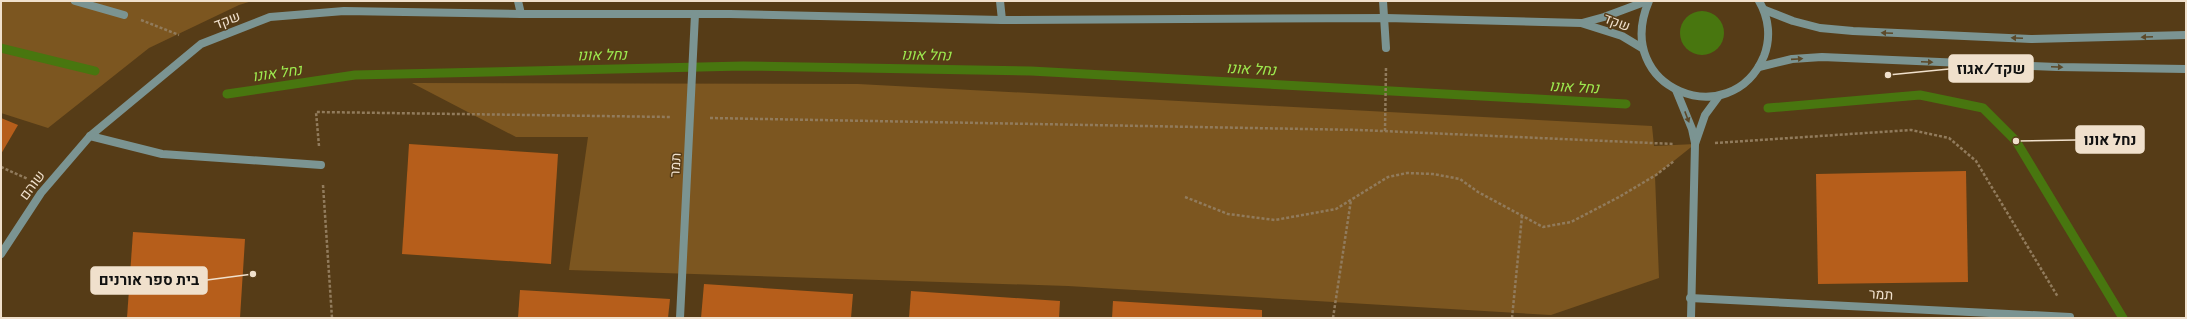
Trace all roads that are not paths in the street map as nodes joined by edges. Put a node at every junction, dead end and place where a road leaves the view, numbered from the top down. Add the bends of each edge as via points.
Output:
1 (75, 1) edge
2 (518, 1) edge
3 (1000, 1) edge
4 (1383, 1) edge
5 (1648, 1) edge
6 (1759, 1) edge
7 (1765, 10) junction
8 (520, 14) junction
9 (695, 14) junction
10 (124, 15) road end
11 (1386, 18) junction
12 (1002, 20) junction
13 (1581, 23) junction
14 (2186, 35) edge
15 (1386, 48) road end
16 (1642, 48) junction
17 (1759, 67) junction
18 (2186, 69) edge
19 (1676, 90) junction
20 (1719, 96) junction
21 (90, 136) junction
22 (1695, 144) junction
23 (321, 165) road end
24 (1, 254) edge
25 (1690, 298) junction
26 (2070, 317) road end
27 (680, 318) edge
28 (1690, 318) edge

1 - 10 street
2 - 8 street
3 - 12 street
4 - 11 street
5 - 13 street, שקד
5 - 16 street via 1643,15
6 - 7 street
14 -> 7 street via 2031,39 1853,31 1814,26
7 - 17 street via 1769,30 1767,49
8 - 9 street, שקד
8 - 21 street, שקד via 344,11 270,18 201,44
9 - 12 street, שקד
9 - 27 street, תמר
11 - 12 street, שקד
11 - 13 street, שקד
11 - 15 street
13 - 16 street, שקד via 1622,36
16 - 19 street via 1649,65 1660,79
17 -> 18 street via 1792,59 1822,57 2057,67
17 - 20 street via 1735,90
19 - 20 street via 1697,97
19 -> 22 street via 1692,129
20 - 22 street via 1705,115
21 - 23 street via 162,154
21 - 24 street, שוהם via 46,187
22 - 25 street
25 - 26 street, תמר
25 - 28 street

